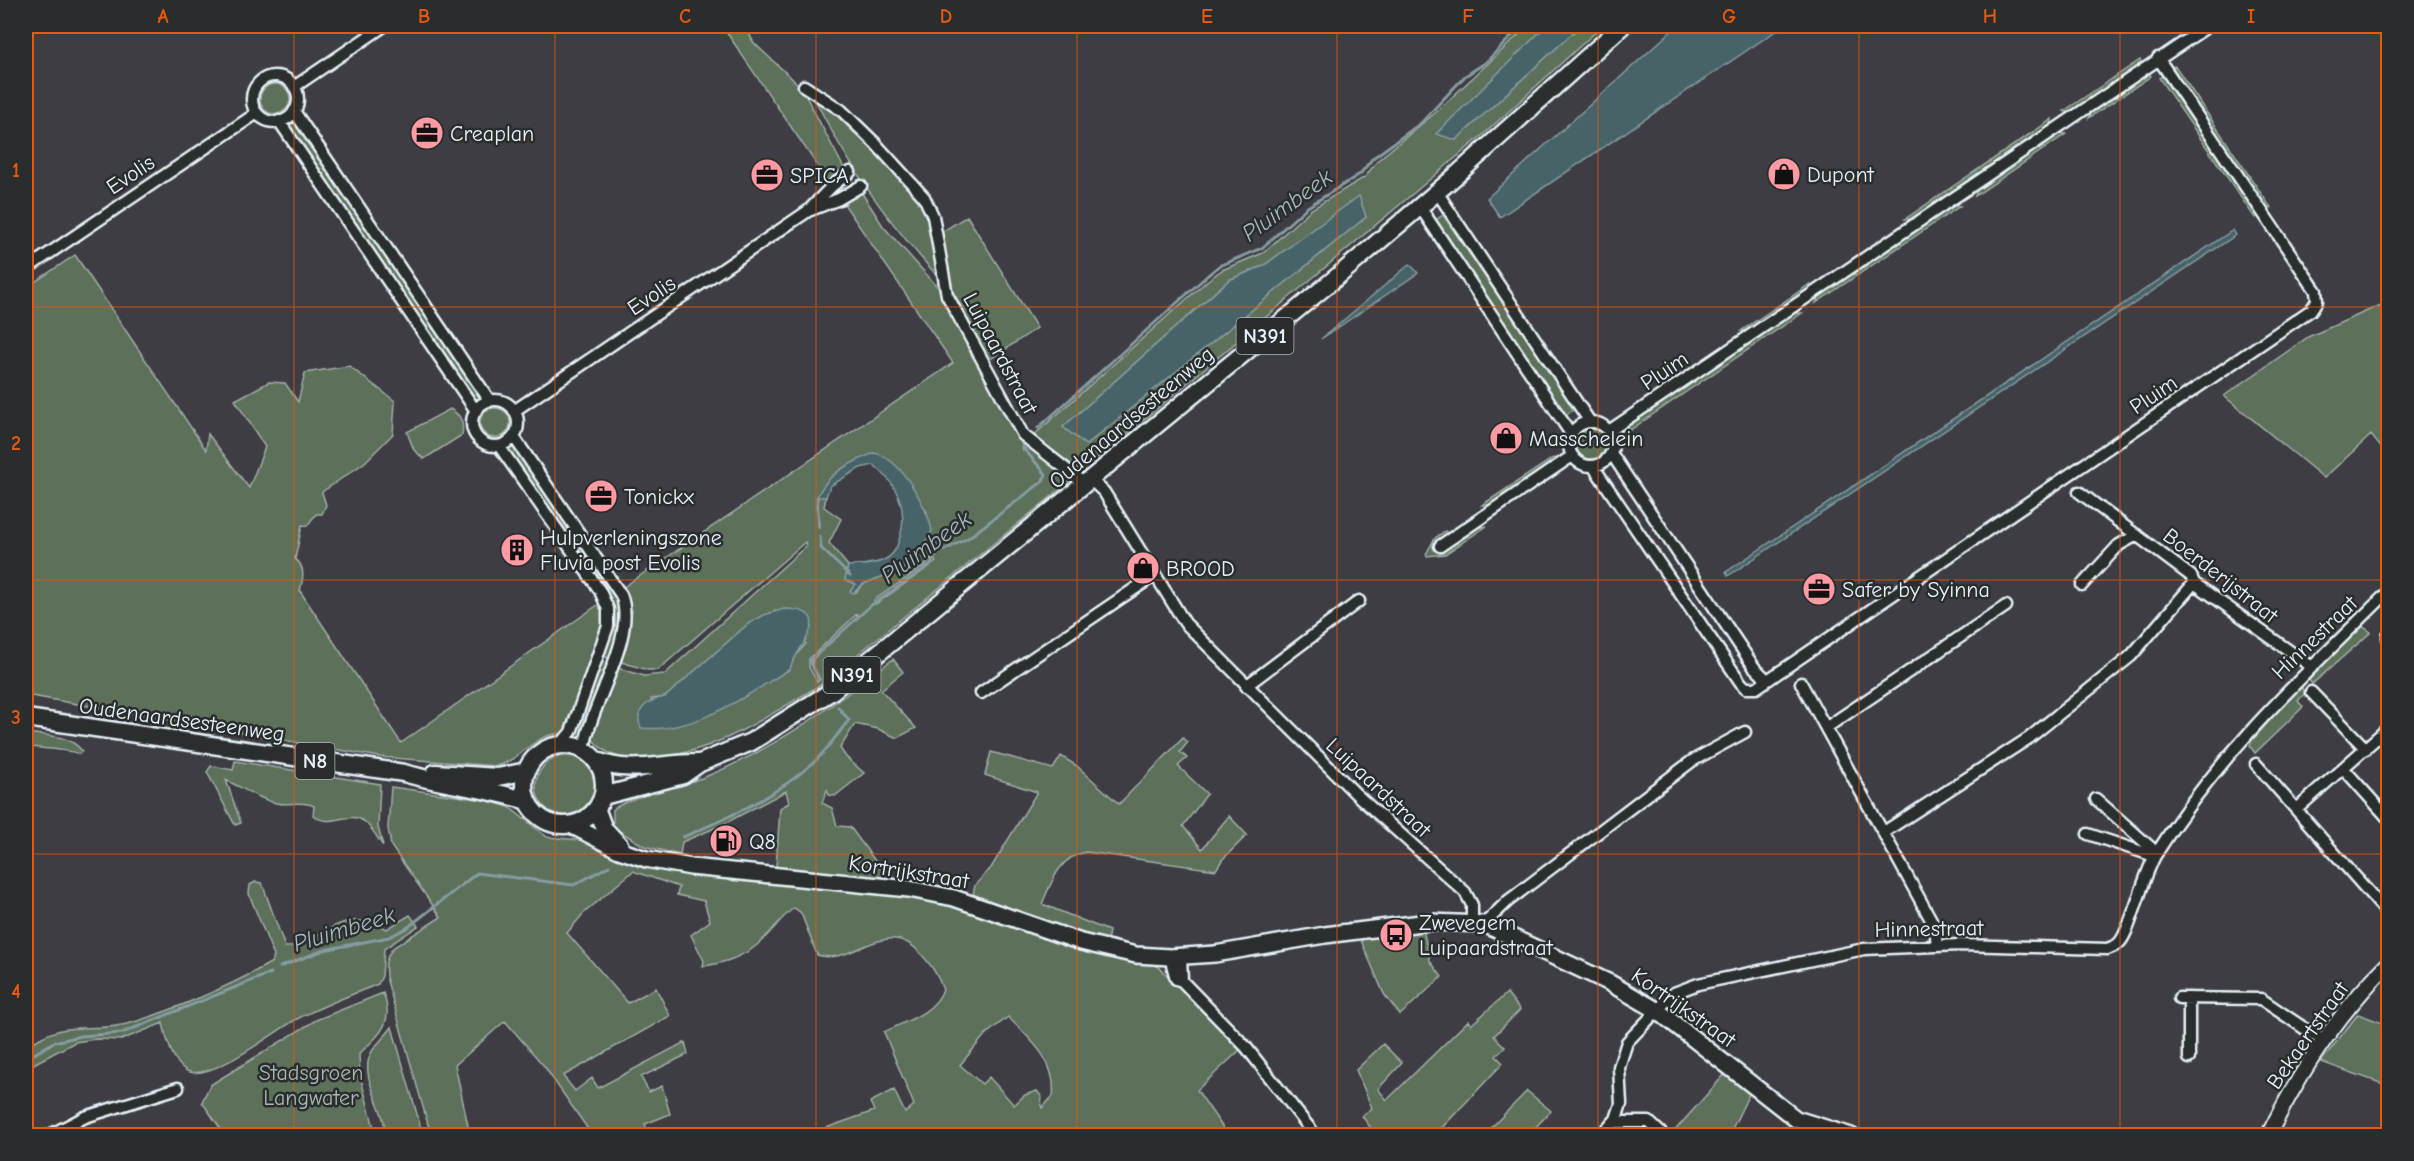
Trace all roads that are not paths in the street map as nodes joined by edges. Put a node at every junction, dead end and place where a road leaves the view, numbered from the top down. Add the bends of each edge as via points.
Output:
1 (384, 26) edge
2 (1622, 26) edge
3 (2208, 26) edge
4 (2385, 26) edge
5 (2388, 33) edge
6 (2158, 58) junction
7 (804, 86) dead end
8 (294, 87) junction
9 (294, 111) junction
10 (257, 113) junction
11 (279, 122) junction
12 (850, 171) dead end
13 (861, 186) dead end
14 (1437, 192) junction
15 (1420, 207) junction
16 (808, 211) junction
17 (26, 268) edge
18 (490, 401) junction
19 (476, 411) junction
20 (514, 411) junction
21 (1590, 422) junction
22 (1609, 431) junction
23 (1571, 434) junction
24 (514, 437) junction
25 (500, 446) junction
26 (1611, 453) junction
27 (1572, 456) junction
28 (1593, 466) junction
29 (1088, 483) junction
30 (2079, 492) dead end
31 (2137, 535) junction
32 (1440, 546) dead end
33 (1155, 575) junction
34 (2194, 583) junction
35 (2082, 585) dead end
36 (2388, 591) edge
37 (1359, 601) dead end
38 (2006, 606) dead end
39 (2312, 667) junction
40 (1767, 680) junction
41 (1801, 683) dead end
42 (1246, 686) junction
43 (2311, 692) dead end
44 (981, 693) dead end
45 (26, 718) edge
46 (1827, 727) junction
47 (2388, 728) edge
48 (1745, 732) dead end
49 (560, 745) junction
50 (2366, 749) junction
51 (590, 756) junction
52 (700, 763) junction
53 (2256, 764) dead end
54 (2344, 769) junction
55 (527, 771) junction
56 (404, 773) junction
57 (2096, 799) dead end
58 (527, 801) junction
59 (600, 803) junction
60 (2298, 808) junction
61 (2388, 818) edge
62 (571, 825) junction
63 (1884, 832) junction
64 (2088, 834) dead end
65 (2156, 855) junction
66 (634, 856) junction
67 (2388, 914) edge
68 (1478, 923) junction
69 (1937, 945) junction
70 (1176, 957) junction
71 (2388, 964) edge
72 (1659, 1011) junction
73 (2323, 1041) junction
74 (2189, 1059) dead end
75 (178, 1088) dead end
76 (1614, 1122) junction
77 (1316, 1135) edge
78 (48, 1136) edge
79 (1601, 1136) edge
80 (1664, 1136) edge
81 (1851, 1136) edge
82 (2268, 1136) edge

1 - 8 street
2 - 14 main road, Oudenaardsesteenweg / N391
3 - 6 street, Pluim
4 - 5 street
6 - 22 street, Pluim
6 - 40 street, Pluim via 2316,291 2316,306
7 - 29 street, Luipaardstraat via 848,116 924,197 933,216 947,296 1023,435
8 - 9 street via 298,101
8 - 10 street via 277,77 260,82 252,98
9 - 11 street
9 - 18 street
10 - 11 street
10 - 17 street, Evolis
11 - 19 street
12 - 16 street, Evolis
13 - 16 street, Evolis
14 - 15 main road, Oudenaardsesteenweg / N391
14 - 21 street
15 - 23 street
15 - 29 main road, Oudenaardsesteenweg / N391
16 - 20 street, Evolis
18 - 19 street
18 - 20 street via 503,402
19 - 25 street via 472,424 476,437 486,445
20 - 24 street via 518,426
21 - 22 street
21 - 23 street via 1579,425
22 - 26 street
23 - 27 street
24 - 25 street
24 - 51 street via 626,608 624,630
25 - 49 street via 589,574 609,615 571,732
26 - 28 street via 1607,460
26 - 40 street
27 - 28 street via 1581,464
27 - 32 street
28 - 40 street, Pluim via 1741,683 1751,689
29 - 33 street, Luipaardstraat via 1104,492
29 - 52 main road, Oudenaardsesteenweg / N391 via 832,691 750,742
30 - 31 street, Boerderijstraat
31 - 34 street, Boerderijstraat via 2191,576
31 - 35 street, Boerderijstraat via 2119,545
33 - 42 street, Luipaardstraat via 1185,623
33 - 44 street
34 - 39 street, Boerderijstraat
34 - 63 street via 2131,656 2029,738
36 - 39 street, Hinnestraat
37 - 42 street
38 - 46 street
39 - 65 street, Hinnestraat via 2253,725
41 - 46 street
42 - 68 street, Luipaardstraat via 1357,795 1465,892
43 - 50 street
45 - 56 main road, Oudenaardsesteenweg / N8
46 - 63 street
47 - 50 street
48 - 68 street via 1692,761
49 - 51 main road via 570,745
49 - 55 main road via 540,753
50 - 54 street
51 - 52 main road, Oudenaardsesteenweg / N391 via 609,766 631,768
51 - 59 main road, N8 via 604,778
52 - 59 main road, Oudenaardsesteenweg / N391 via 683,775
53 - 60 street
54 - 60 street
54 - 61 street
55 - 56 main road, Oudenaardsesteenweg / N8 via 498,777
55 - 58 main road
56 - 58 main road, Oudenaardsesteenweg / N8
57 - 65 street
58 - 62 main road, N8 via 533,811 550,823
59 - 62 main road via 583,821
59 - 66 main road, Kortrijkstraat / N8 via 609,835
60 - 67 street
62 - 66 main road, Kortrijkstraat / N8
63 - 69 street via 1935,927
64 - 65 street
65 - 69 street, Hinnestraat via 2124,935 2107,949
66 - 70 main road, Kortrijkstraat / N8 via 691,867 954,898 1081,942 1136,956
68 - 70 main road, Kortrijkstraat / N8 via 1429,922
68 - 72 main road, Kortrijkstraat / N8 via 1610,983
69 - 72 street, Hinnestraat via 1864,949 1729,975 1674,993
70 - 77 street via 1174,975 1246,1047
71 - 73 street, Bekaertstraat
72 - 76 street, Hinnestraat via 1628,1042 1622,1056 1621,1104
72 - 81 main road, Kortrijkstraat / N8 via 1796,1119
73 - 74 street via 2260,999 2184,998
73 - 82 street, Bekaertstraat via 2296,1081
75 - 78 street via 85,1117
76 - 79 street
76 - 80 street via 1649,1122

